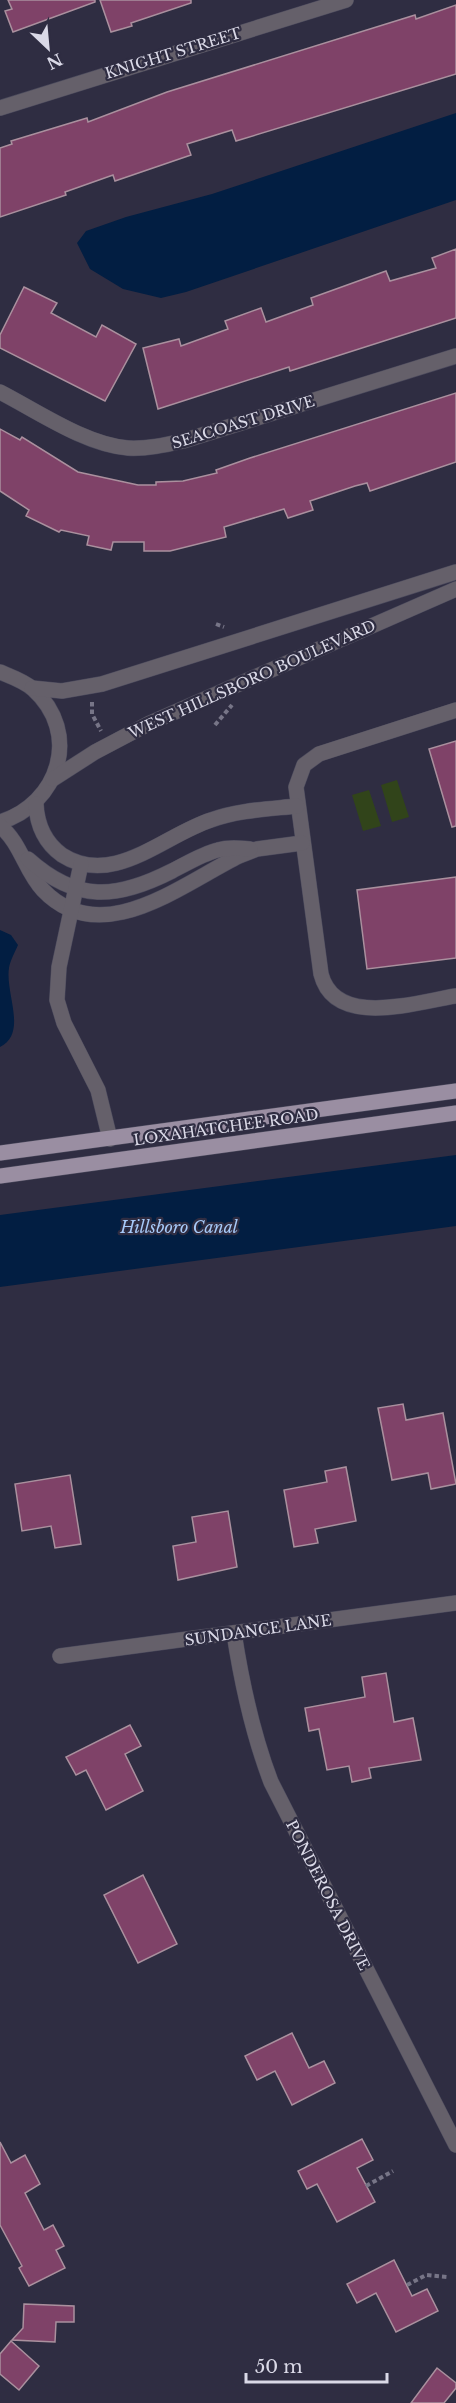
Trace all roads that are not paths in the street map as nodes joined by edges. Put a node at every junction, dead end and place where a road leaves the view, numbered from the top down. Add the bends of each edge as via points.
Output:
1 (346, 0) edge
2 (0, 108) edge
3 (456, 356) edge
4 (0, 392) edge
5 (456, 572) edge
6 (456, 589) edge
7 (0, 672) edge
8 (32, 688) junction
9 (456, 710) edge
10 (52, 780) junction
11 (36, 804) junction
12 (297, 806) junction
13 (0, 824) edge
14 (183, 832) junction
15 (302, 843) junction
16 (257, 849) junction
17 (24, 855) junction
18 (197, 859) junction
19 (81, 864) junction
20 (205, 873) junction
21 (76, 888) junction
22 (71, 911) junction
23 (456, 996) edge
24 (456, 1091) edge
25 (456, 1113) edge
26 (110, 1138) junction
27 (0, 1153) edge
28 (0, 1176) edge
29 (456, 1603) edge
30 (234, 1633) junction
31 (60, 1656) dead end
32 (456, 2145) edge

1 - 2 street, KNIGHT STREET
3 - 4 street, SEACOAST DRIVE via 151,448 101,443
5 - 8 street, WEST HILLSBORO BOULEVARD via 102,684 62,691
6 - 10 street, WEST HILLSBORO BOULEVARD via 150,723 88,755
7 - 8 street
8 - 10 street via 51,712 58,731 59,759
9 - 12 street via 327,750 304,765 296,787
10 - 11 street
11 - 13 street
11 - 19 street via 39,826 48,843
12 - 14 street via 225,816
12 - 15 street
13 - 17 street
14 - 18 street
14 - 19 street via 124,861 104,866
15 - 16 street
15 - 23 street via 321,974 327,990 340,1002 367,1008
16 - 18 street via 225,849
16 - 20 street
17 - 21 street via 52,878
17 - 22 street via 43,890
18 - 20 street
18 - 21 street via 131,890 103,892
19 - 21 street
20 - 22 street via 126,912 98,916
21 - 22 street
22 - 26 street via 57,977 57,1000 64,1023 98,1090
24 - 26 main road, LOXAHATCHEE ROAD
25 - 28 main road, LOXAHATCHEE ROAD
26 - 27 main road, LOXAHATCHEE ROAD
29 - 30 street, SUNDANCE LANE
30 - 31 street, SUNDANCE LANE
30 - 32 street, PONDEROSA DRIVE via 243,1695 271,1782

